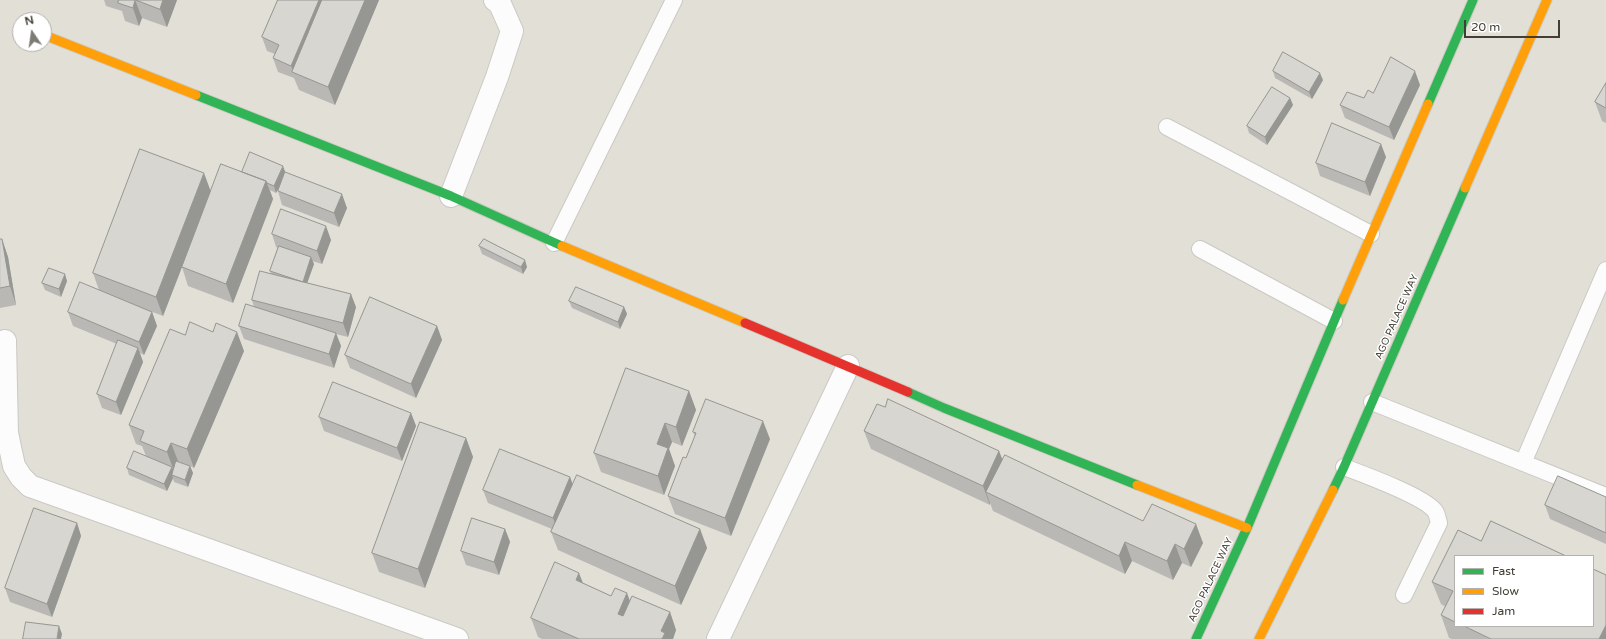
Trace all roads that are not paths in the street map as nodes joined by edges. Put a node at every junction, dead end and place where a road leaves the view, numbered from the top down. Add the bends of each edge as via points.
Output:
1 (495, 0) edge
2 (674, 0) edge
3 (1473, 0) edge
4 (1547, 0) edge
5 (52, 38) edge
6 (1167, 127) dead end
7 (451, 196) junction
8 (1371, 234) junction
9 (554, 243) junction
10 (1200, 249) dead end
11 (1606, 270) edge
12 (1334, 321) junction
13 (4, 341) dead end
14 (848, 366) junction
15 (1372, 402) junction
16 (1523, 462) junction
17 (1344, 467) junction
18 (1606, 496) edge
19 (1247, 528) junction
20 (1404, 594) dead end
21 (458, 639) edge
22 (718, 639) edge
23 (1196, 639) edge
24 (1259, 639) edge

1 - 7 street via 500,4 512,30
2 - 9 lane
3 - 8 main road, AGO PALACE WAY
4 - 15 main road, AGO PALACE WAY
5 - 7 main road
6 - 8 lane
7 - 9 main road
8 - 12 main road, AGO PALACE WAY
9 - 14 main road
10 - 12 lane
11 - 16 lane
12 - 19 main road, AGO PALACE WAY
13 - 21 street via 7,433 14,466 30,486
14 - 19 main road via 944,408
14 - 22 street
15 - 16 lane
15 - 17 main road, AGO PALACE WAY
16 - 18 lane
17 - 20 lane via 1427,503 1436,512 1439,523
17 - 24 main road, AGO PALACE WAY
19 - 23 main road, AGO PALACE WAY

